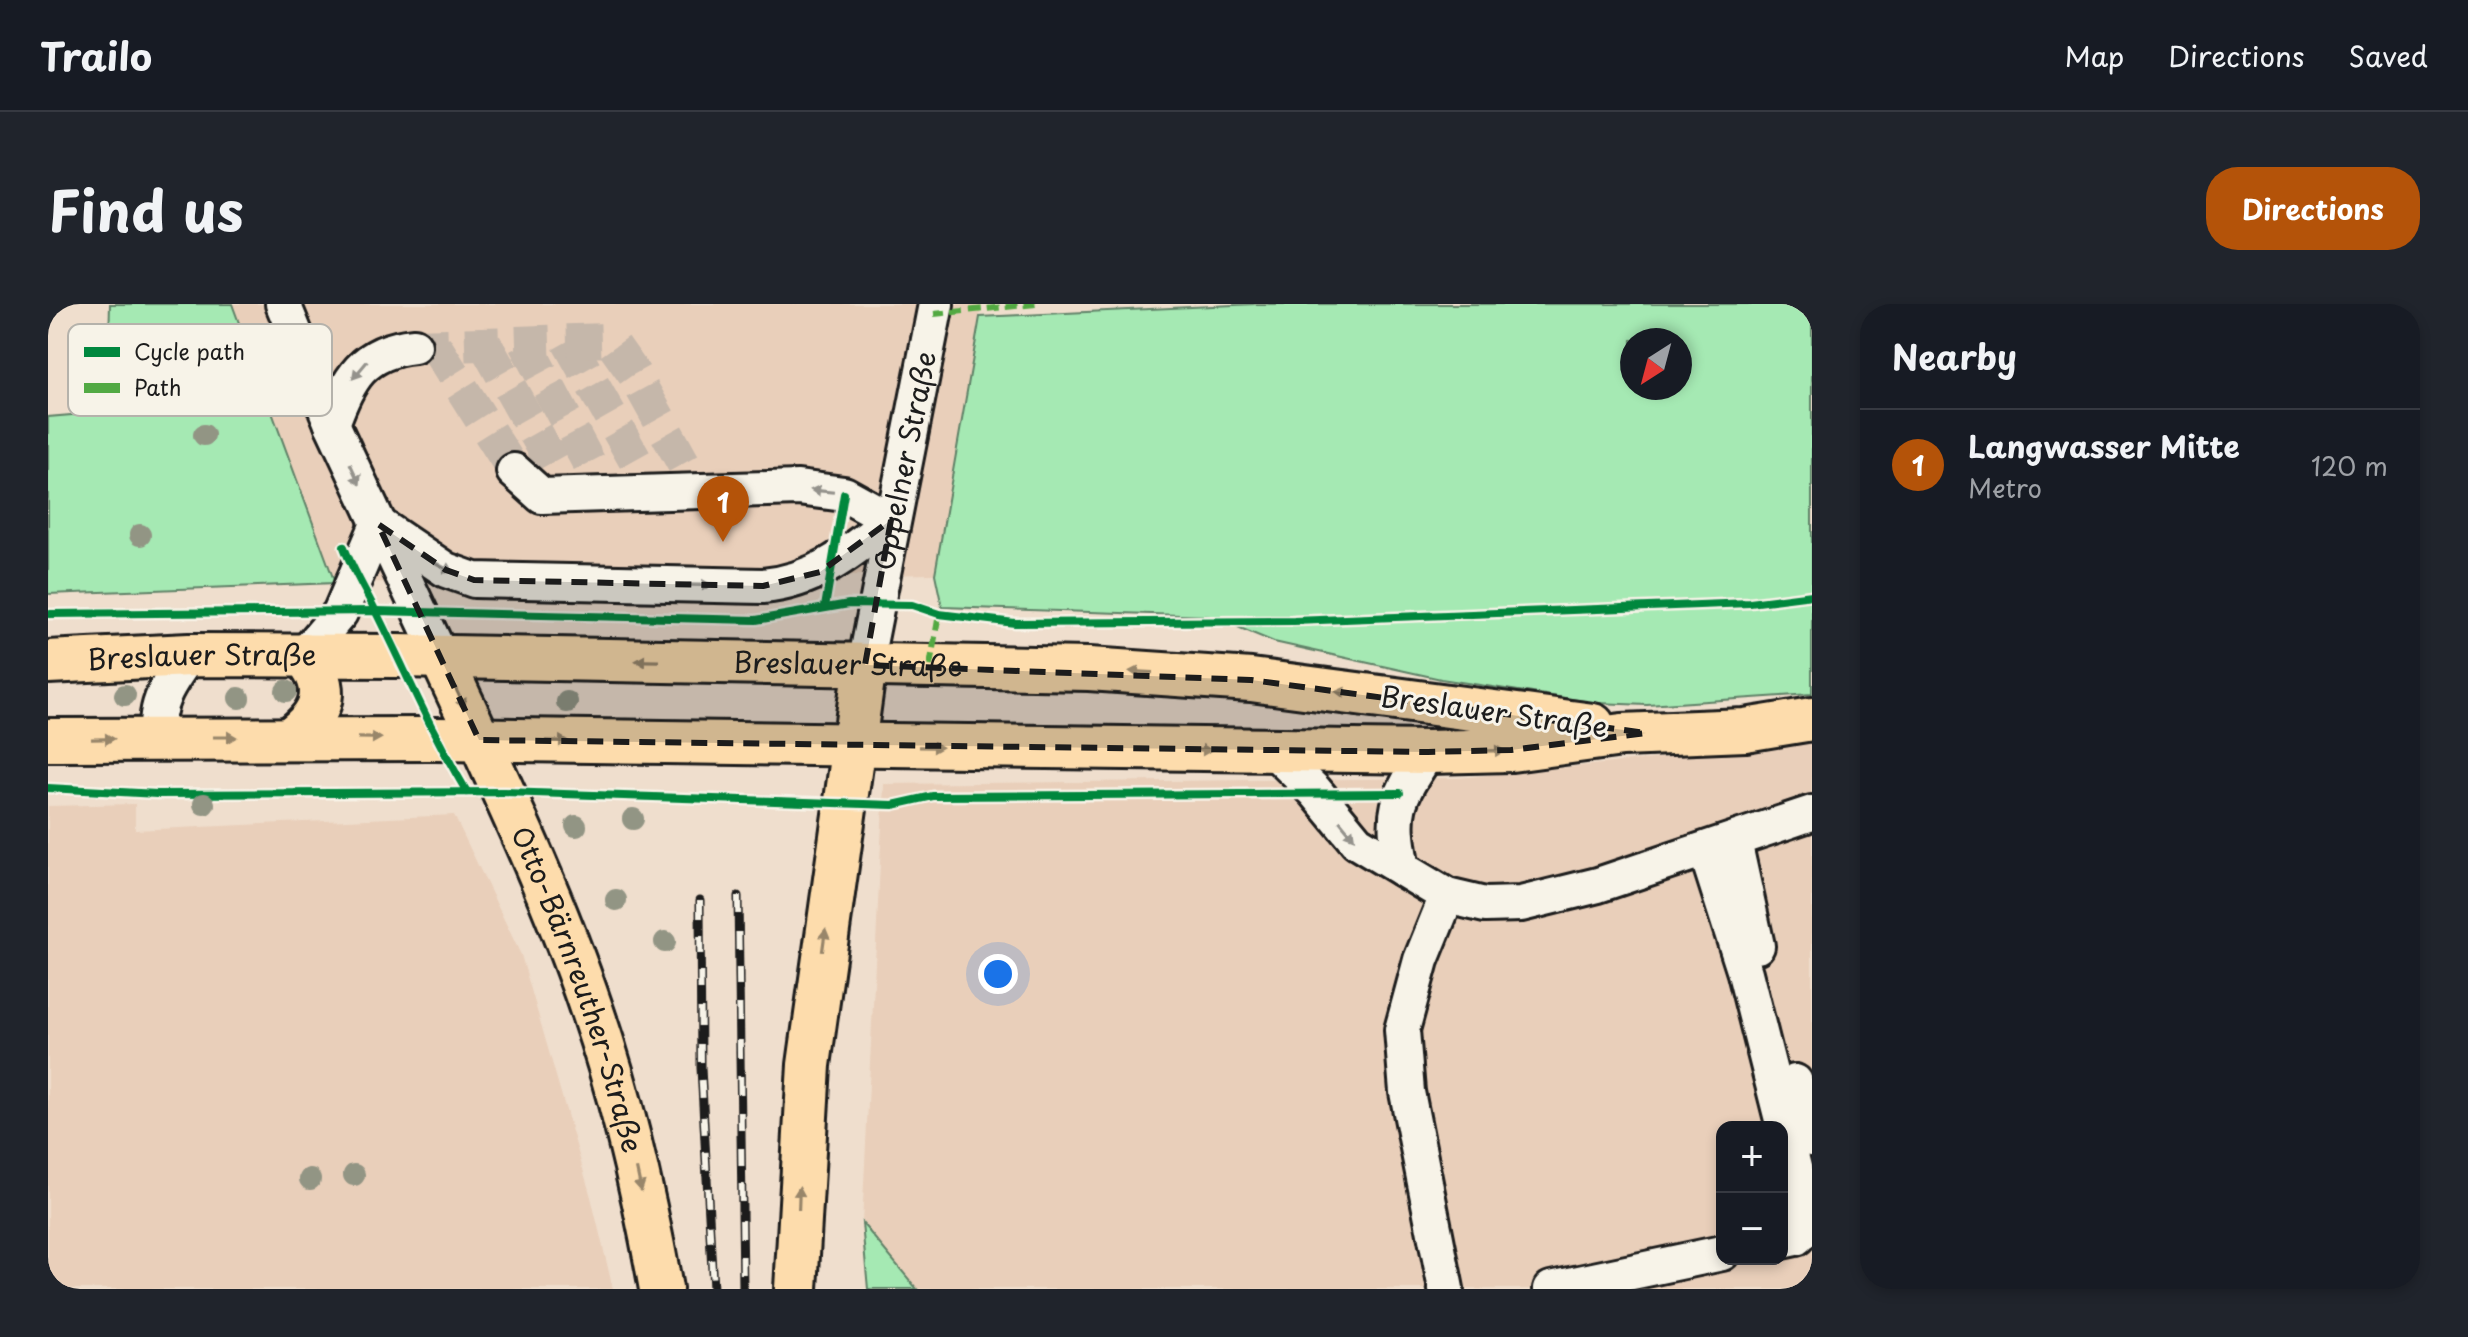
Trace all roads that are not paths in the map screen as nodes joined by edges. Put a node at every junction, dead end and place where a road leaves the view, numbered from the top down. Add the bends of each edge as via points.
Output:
1 (283, 304) edge
2 (936, 304) edge
3 (291, 324) edge
4 (414, 346) tunnel mouth
5 (329, 416) edge
6 (332, 424) junction
7 (514, 471) tunnel mouth
8 (891, 520) junction
9 (378, 524) junction
10 (189, 655) junction
11 (304, 655) junction
12 (441, 657) junction
13 (48, 662) edge
14 (865, 665) junction
15 (1812, 719) edge
16 (1646, 733) junction
17 (158, 737) junction
18 (292, 737) junction
19 (48, 740) edge
20 (479, 740) junction
21 (853, 745) junction
22 (1275, 752) junction
23 (1428, 752) junction
24 (1812, 813) edge
25 (1720, 846) junction
26 (1402, 869) junction
27 (1447, 896) junction
28 (1812, 1139) edge
29 (1788, 1240) edge
30 (1716, 1254) edge
31 (661, 1289) edge
32 (796, 1289) edge
33 (1446, 1289) edge
34 (1551, 1289) edge

1 - 3 street
2 - 8 street, Oppelner Straße
4 -> 6 street via 375,355 363,366 348,385
5 - 6 street
6 -> 9 street
8 -> 7 street via 838,493 692,478 563,482 542,496
9 -> 8 street via 446,570 474,580 763,586 820,572
8 - 14 street, Oppelner Straße
9 - 11 street via 340,613
9 - 12 street
10 - 11 main road, Breslauer Straße
10 - 13 main road, Breslauer Straße
10 - 17 street via 161,700
11 - 12 main road, Breslauer Straße
11 - 18 main road via 321,682 322,695 309,722
14 -> 12 main road, Breslauer Straße
12 -> 20 main road, Otto-Bärnreuther-Straße
16 -> 14 main road, Breslauer Straße via 1251,680 1089,669
14 - 21 main road
15 - 16 main road, Breslauer Straße via 1745,730
23 -> 16 main road, Breslauer Straße via 1511,750
17 -> 18 main road, Breslauer Straße
19 -> 17 main road, Breslauer Straße
18 -> 20 main road, Breslauer Straße
20 -> 21 main road, Breslauer Straße
20 -> 31 main road, Otto-Bärnreuther-Straße via 546,887 593,1013 634,1159
21 -> 22 main road, Breslauer Straße
32 -> 21 main road via 809,1065
22 - 23 main road, Breslauer Straße
22 -> 26 street via 1357,842
23 - 26 street, Breslauer Straße via 1400,793 1396,838
24 - 25 street
25 - 27 street via 1521,904 1485,905
25 - 28 street
25 - 29 street via 1745,973 1806,1215 1805,1229
26 - 27 street
27 - 33 street via 1421,960 1402,1030 1407,1092
30 - 34 street

